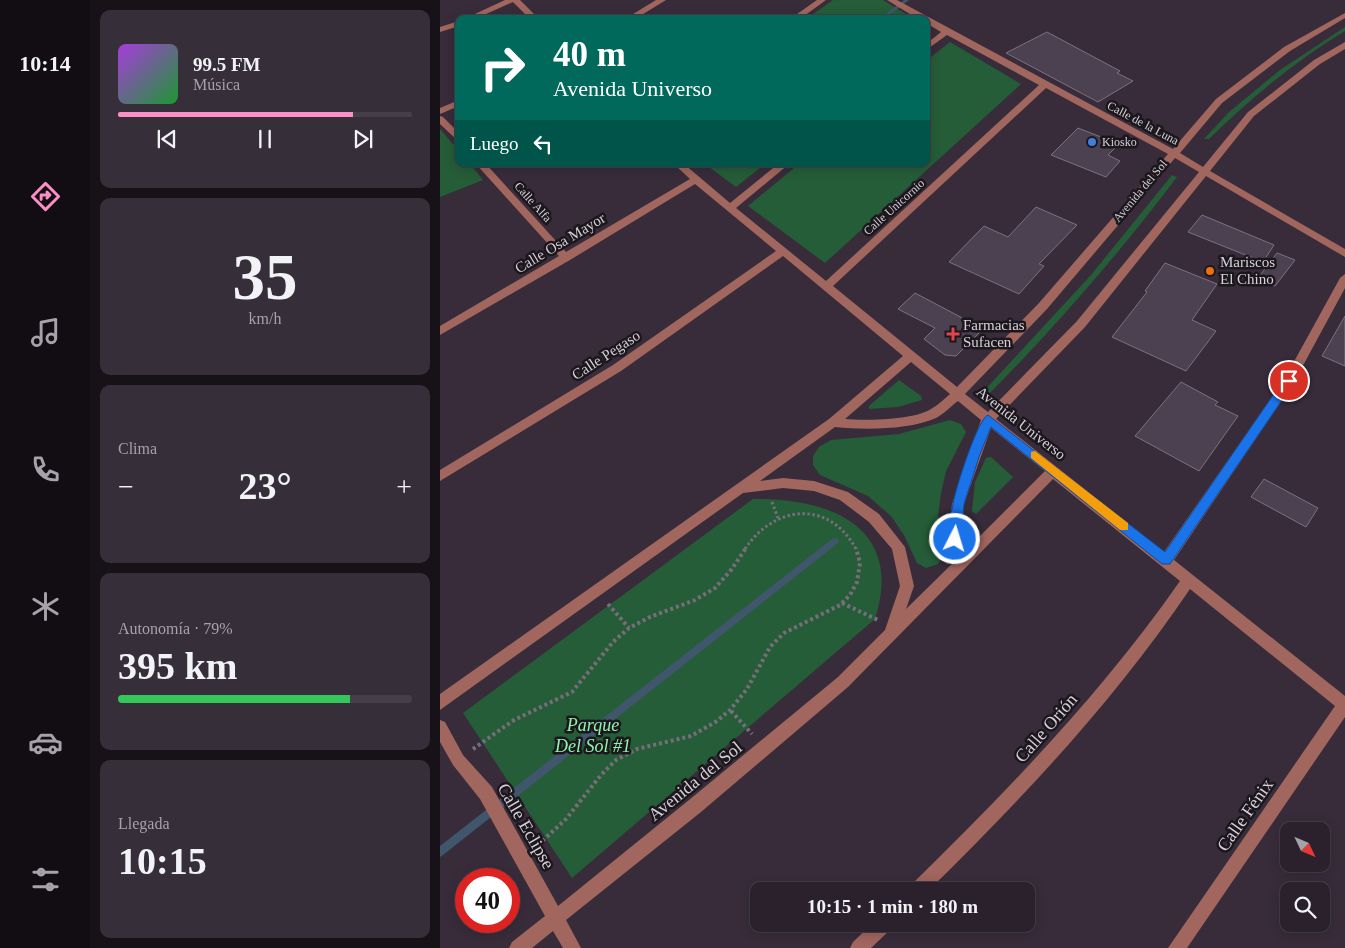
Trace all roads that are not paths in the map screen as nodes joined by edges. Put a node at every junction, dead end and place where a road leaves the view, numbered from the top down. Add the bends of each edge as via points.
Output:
1 (514, 0) edge
2 (662, 0) edge
3 (822, 0) edge
4 (891, 0) edge
5 (478, 15) edge
6 (531, 15) edge
7 (636, 15) edge
8 (800, 15) edge
9 (918, 15) edge
10 (1345, 15) edge
11 (930, 22) edge
12 (455, 24) edge
13 (440, 30) edge
14 (947, 31) junction
15 (930, 45) edge
16 (1345, 45) edge
17 (1044, 85) junction
18 (455, 105) edge
19 (440, 111) edge
20 (440, 119) edge
21 (455, 136) edge
22 (1173, 153) junction
23 (484, 167) edge
24 (682, 167) edge
25 (780, 167) edge
26 (1204, 171) junction
27 (696, 180) junction
28 (730, 208) junction
29 (783, 251) junction
30 (1345, 254) edge
31 (566, 258) junction
32 (1345, 278) edge
33 (826, 286) junction
34 (440, 331) edge
35 (911, 355) junction
36 (958, 394) junction
37 (988, 419) junction
38 (833, 422) junction
39 (1054, 470) junction
40 (440, 476) edge
41 (741, 488) junction
42 (967, 559) junction
43 (1166, 560) junction
44 (1189, 579) junction
45 (892, 629) junction
46 (440, 703) edge
47 (1345, 704) edge
48 (440, 727) edge
49 (926, 882) edge
50 (555, 919) junction
51 (876, 932) edge
52 (518, 948) edge
53 (572, 948) edge
54 (860, 948) edge
55 (1177, 948) edge

1 - 5 street
1 - 6 street
2 - 7 street
3 - 8 street
4 - 9 street, Calle de la Luna
10 - 22 street, Avenida del Sol via 1287,49 1219,101
11 - 14 street, Calle de la Luna
12 - 13 street
14 - 15 street
14 - 17 street, Calle de la Luna
16 - 26 street via 1317,62 1251,114
17 - 22 street, Calle de la Luna
17 - 33 street, Calle Unicornio
18 - 19 street
20 - 21 street
22 - 26 street, Calle de la Luna
22 - 36 street, Avenida del Sol via 1043,306
23 - 31 street, Calle Alfa
24 - 27 street, Avenida Universo
25 - 28 street
26 - 30 street, Calle de la Luna
26 - 37 street via 1081,324
27 - 28 street, Avenida Universo
27 - 31 street, Calle Osa Mayor
28 - 29 street, Avenida Universo
29 - 33 street, Avenida Universo
29 - 40 street, Calle Pegaso via 617,368
31 - 34 street, Calle Osa Mayor
32 - 43 street via 1289,381
33 - 35 street, Avenida Universo
35 - 36 street, Avenida Universo
35 - 38 street, Avenida del Sol
36 - 37 street, Avenida Universo
36 - 38 street, Avenida del Sol via 933,414 894,423 858,425
37 - 39 street, Avenida Universo
37 - 42 street via 958,504 955,539
38 - 41 street, Avenida del Sol
39 - 42 street, Avenida del Sol
39 - 43 street, Avenida Universo
41 - 45 street, Avenida del Sol via 783,483 814,486 844,496 874,518 898,547 907,586
41 - 46 street, Avenida del Sol
42 - 45 street, Avenida del Sol
43 - 44 street, Avenida Universo
44 - 47 street, Avenida Universo
44 - 49 street, Calle Orión via 1165,616 1111,684 1008,801
45 - 50 street, Avenida del Sol via 843,682
47 - 55 street, Calle Fénix
48 - 50 street, Calle Eclipse via 458,760 486,793
50 - 52 street, Avenida del Sol
50 - 53 street, Calle Eclipse
51 - 54 street

